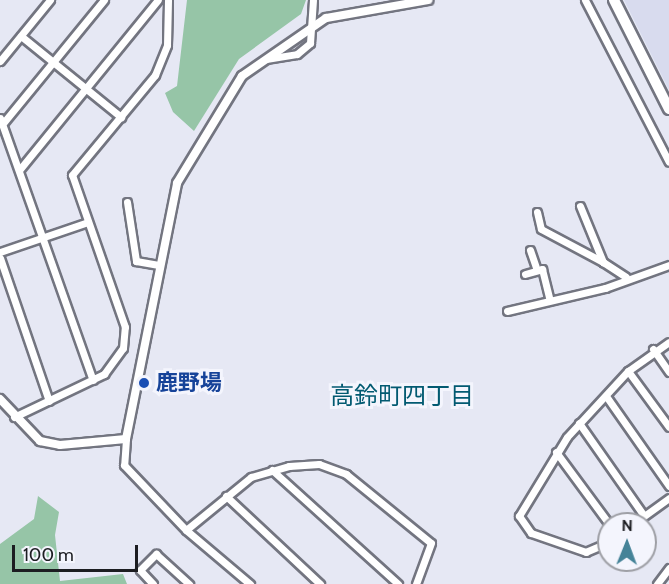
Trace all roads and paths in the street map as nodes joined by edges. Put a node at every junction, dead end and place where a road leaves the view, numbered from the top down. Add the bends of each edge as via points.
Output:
1 (50, 0) edge
2 (104, 0) edge
3 (158, 0) edge
4 (168, 0) edge
5 (313, 0) edge
6 (428, 0) edge
7 (585, 0) edge
8 (614, 0) edge
9 (310, 28) junction
10 (21, 36) junction
11 (262, 58) junction
12 (0, 61) edge
13 (53, 62) junction
14 (86, 89) junction
15 (669, 109) edge
16 (121, 117) junction
17 (2, 120) edge
18 (669, 162) edge
19 (20, 169) junction
20 (127, 202) dead end
21 (580, 206) dead end
22 (537, 212) dead end
23 (88, 222) junction
24 (44, 237) junction
25 (530, 250) dead end
26 (0, 252) edge
27 (0, 258) edge
28 (603, 262) junction
29 (159, 265) junction
30 (669, 265) edge
31 (537, 270) junction
32 (525, 274) dead end
33 (626, 278) junction
34 (550, 300) junction
35 (507, 311) dead end
36 (669, 342) edge
37 (653, 349) junction
38 (628, 371) junction
39 (669, 372) edge
40 (93, 380) junction
41 (606, 396) junction
42 (0, 399) edge
43 (50, 400) junction
44 (14, 417) junction
45 (579, 423) junction
46 (669, 427) edge
47 (126, 439) junction
48 (556, 452) junction
49 (272, 470) junction
50 (669, 486) edge
51 (226, 495) junction
52 (669, 498) edge
53 (600, 512) edge
54 (641, 512) edge
55 (650, 512) edge
56 (186, 530) junction
57 (597, 547) edge
58 (669, 568) edge
59 (153, 584) edge
60 (189, 584) edge
61 (250, 584) edge
62 (320, 584) edge
63 (398, 584) edge
64 (416, 584) edge
65 (657, 584) edge

1 - 10 street
2 - 13 street
3 - 14 street
4 - 16 street via 163,59
5 - 9 street
6 - 9 street via 338,13
7 - 18 street
8 - 15 main road
9 - 11 street
9 - 11 street via 312,37 304,50
10 - 12 street
10 - 13 street
11 - 29 street via 242,76 186,162
13 - 14 street
13 - 17 street
14 - 16 street
14 - 19 street
16 - 23 street via 72,175
17 - 19 street
19 - 24 street
20 - 29 street via 136,261
21 - 28 street
22 - 28 street via 541,230
23 - 24 street
23 - 40 street via 125,337 113,367
24 - 26 street
24 - 40 street
25 - 31 street
27 - 43 street
28 - 33 street
29 - 47 street
30 - 33 street
31 - 32 street
31 - 34 street via 542,269
33 - 34 street
34 - 35 street
36 - 37 street
37 - 38 street
37 - 39 street
38 - 41 street
38 - 46 street
40 - 43 street
41 - 45 street
41 - 50 street
42 - 44 street
43 - 44 street
44 - 47 street via 31,435 51,444
45 - 48 street
45 - 54 street
47 - 56 street via 124,465
48 - 53 street
48 - 57 street via 519,516 531,533 586,552
49 - 51 street
49 - 63 street
49 - 64 street via 319,464 366,489 431,543
51 - 56 street
51 - 62 street
52 - 55 street
56 - 61 street
58 - 65 street
59 - 60 street via 140,570 156,554

